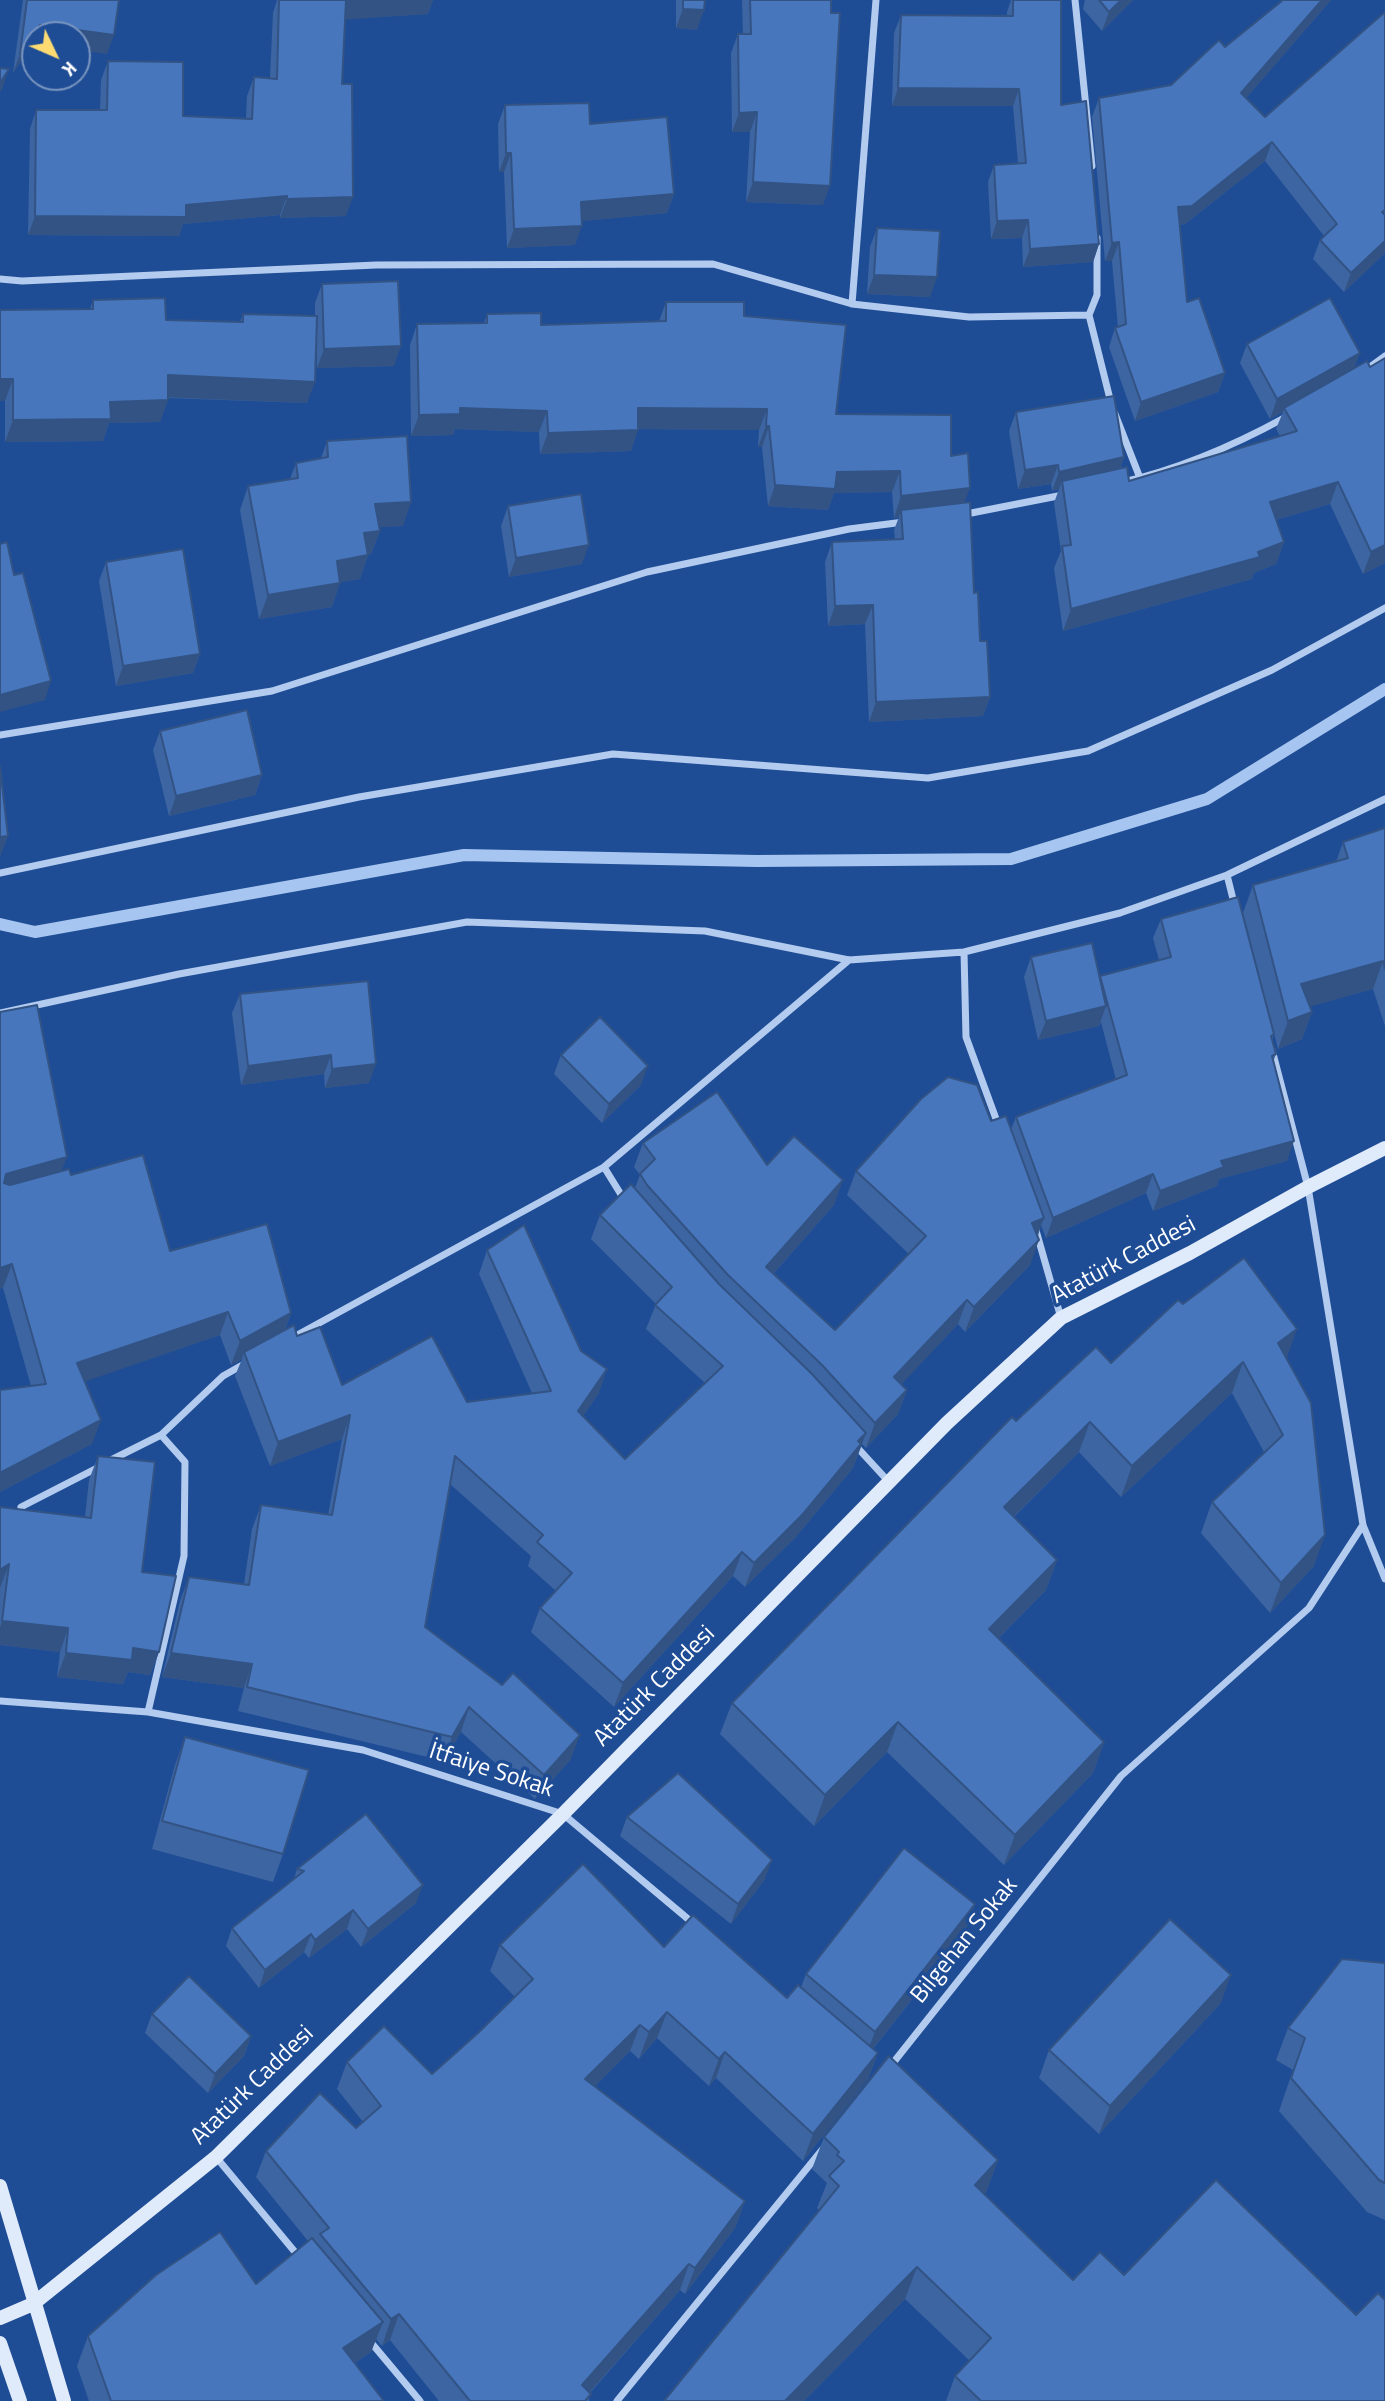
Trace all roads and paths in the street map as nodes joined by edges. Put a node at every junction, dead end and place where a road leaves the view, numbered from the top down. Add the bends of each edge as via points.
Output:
1 (876, 0) edge
2 (1075, 0) edge
3 (1093, 182) edge
4 (1097, 233) edge
5 (0, 279) edge
6 (852, 304) junction
7 (1089, 315) junction
8 (1385, 356) edge
9 (1359, 376) edge
10 (1291, 414) edge
11 (1140, 478) junction
12 (1115, 483) edge
13 (1077, 492) edge
14 (950, 517) edge
15 (912, 522) edge
16 (1385, 608) edge
17 (0, 735) edge
18 (1385, 799) edge
19 (0, 873) edge
20 (1227, 875) junction
21 (1237, 914) edge
22 (964, 952) junction
23 (849, 960) junction
24 (0, 1013) edge
25 (1271, 1044) edge
26 (1003, 1138) edge
27 (1385, 1148) edge
28 (604, 1167) junction
29 (1308, 1187) junction
30 (1030, 1213) edge
31 (633, 1214) edge
32 (1061, 1318) junction
33 (282, 1343) edge
34 (258, 1356) edge
35 (844, 1433) edge
36 (161, 1435) junction
37 (889, 1482) junction
38 (21, 1507) edge
39 (1363, 1525) junction
40 (1385, 1579) edge
41 (0, 1701) edge
42 (148, 1713) junction
43 (563, 1814) junction
44 (700, 1929) edge
45 (879, 2080) edge
46 (827, 2144) edge
47 (216, 2157) junction
48 (0, 2186) edge
49 (304, 2263) edge
50 (33, 2304) junction
51 (0, 2318) edge
52 (367, 2337) edge
53 (0, 2343) edge
54 (20, 2401) edge
55 (64, 2401) edge
56 (420, 2401) edge
57 (617, 2401) edge

1 - 6 street
2 - 3 street
4 - 7 street via 1097,295
5 - 6 street via 376,265 713,264
6 - 7 street via 969,317
7 - 11 street via 1103,381
8 - 9 street
10 - 11 street via 1245,440
11 - 12 street
13 - 14 street
15 - 17 street via 849,529 647,572 272,691
16 - 19 street via 1272,670 1088,751 928,778 613,754 359,797
18 - 20 street
20 - 21 street
20 - 22 street via 1120,913
22 - 23 street
22 - 26 street via 966,1037
23 - 24 street via 705,931 467,922 179,974
23 - 28 street
25 - 29 street
27 - 29 street, Atatürk Caddesi
28 - 31 street
28 - 33 street
29 - 32 street, Atatürk Caddesi
29 - 39 street
30 - 32 street
32 - 37 street, Atatürk Caddesi
34 - 36 street via 223,1376
35 - 37 street
36 - 38 street
36 - 42 street via 185,1462 184,1556
37 - 43 street, Atatürk Caddesi
39 - 40 street
39 - 45 street, Bilgehan Sokak via 1309,1608 1121,1776
41 - 42 street, İtfaiye Sokak
42 - 43 street, İtfaiye Sokak via 363,1750
43 - 44 street, İtfaiye Sokak
43 - 47 street, Atatürk Caddesi
46 - 57 street
47 - 49 street
47 - 50 street, Atatürk Caddesi
48 - 50 street
50 - 51 street, Atatürk Caddesi
50 - 55 street
52 - 56 street
53 - 54 street

